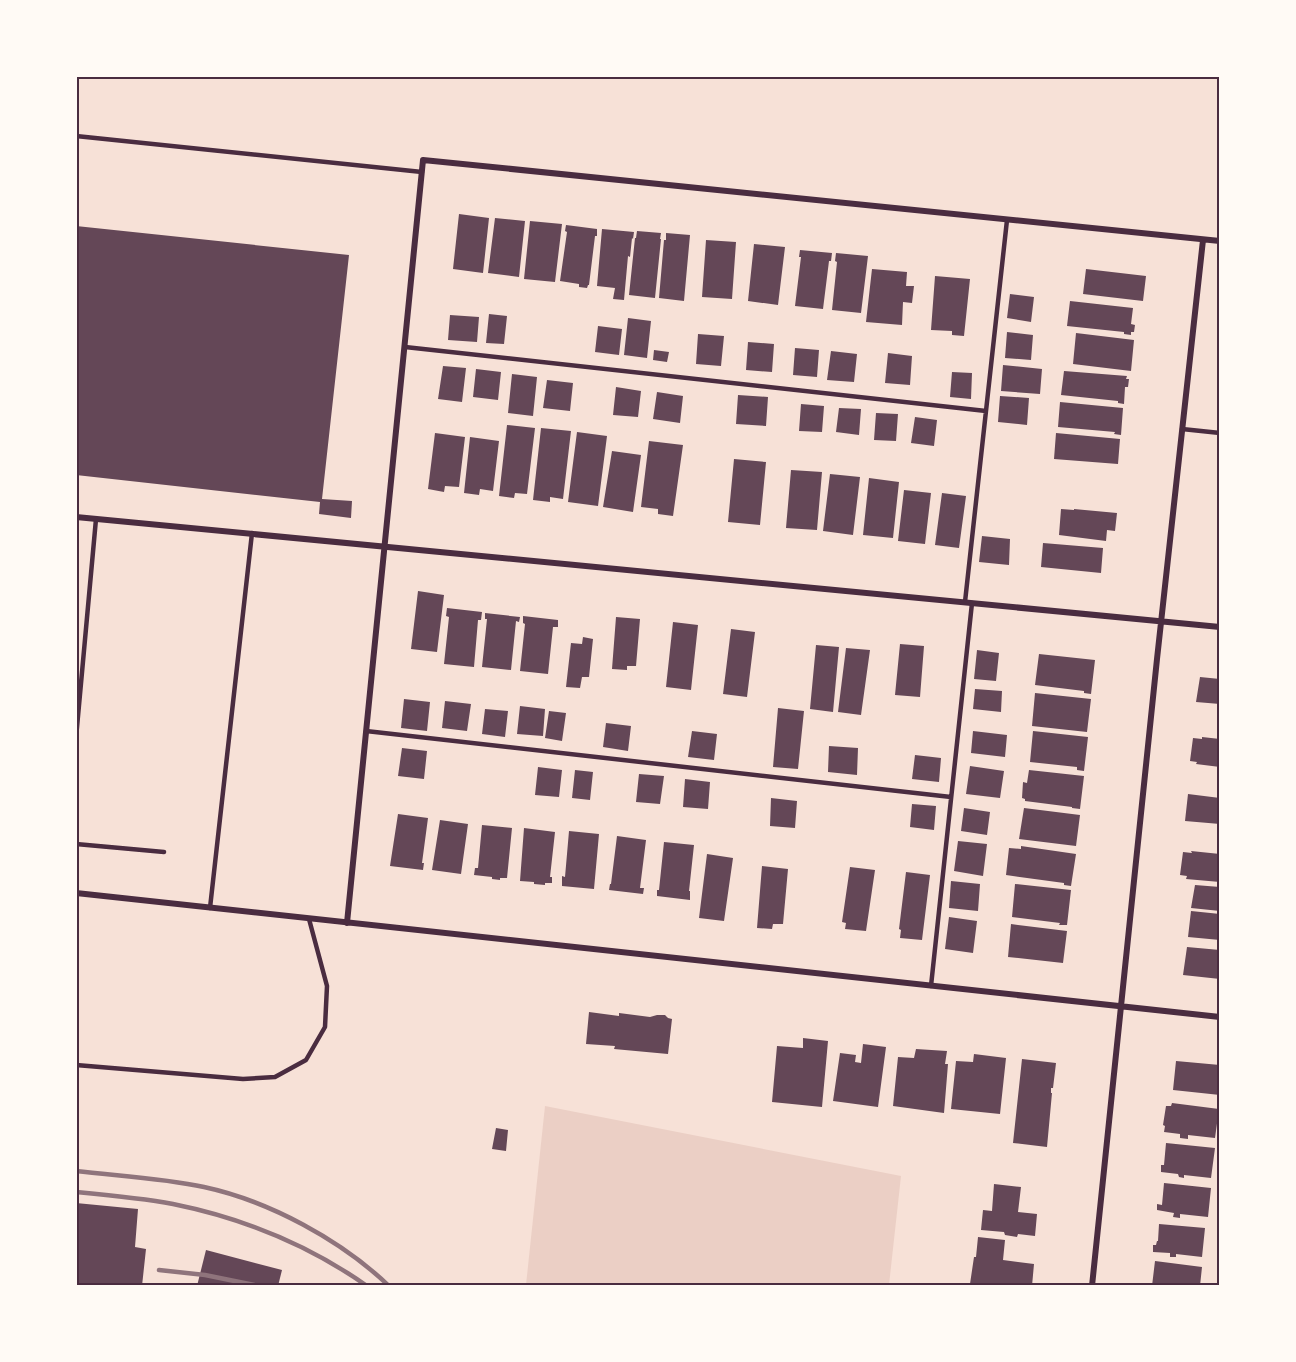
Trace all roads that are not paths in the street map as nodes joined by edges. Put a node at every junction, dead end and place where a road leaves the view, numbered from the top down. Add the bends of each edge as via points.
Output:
1 (76, 136) edge
2 (422, 172) junction
3 (1007, 220) junction
4 (1203, 240) junction
5 (1220, 241) edge
6 (405, 347) junction
7 (986, 411) junction
8 (1182, 429) junction
9 (1220, 433) edge
10 (76, 517) edge
11 (96, 519) junction
12 (252, 533) junction
13 (384, 546) junction
14 (969, 602) junction
15 (1161, 621) junction
16 (1220, 627) edge
17 (366, 731) junction
18 (76, 738) edge
19 (951, 797) junction
20 (76, 844) edge
21 (164, 852) dead end
22 (76, 893) edge
23 (210, 908) junction
24 (309, 919) junction
25 (347, 923) junction
26 (931, 986) junction
27 (1120, 1006) junction
28 (1220, 1017) edge
29 (76, 1065) edge
30 (1092, 1286) edge

1 - 2 lane
2 - 3 street via 423,160
2 - 6 street
3 - 4 street
3 - 7 lane
4 - 5 street
4 - 8 street
6 - 7 lane
6 - 13 street
7 - 14 lane
8 - 9 lane
8 - 15 street
10 - 11 street
11 - 12 street
11 - 18 lane
12 - 13 street
12 - 23 lane
13 - 14 street
13 - 17 street
14 - 15 street
14 - 19 lane
15 - 16 street
15 - 27 street
17 - 19 lane
17 - 25 street
19 - 26 lane
20 - 21 lane
22 - 23 street
23 - 24 street
24 - 25 street
24 - 29 lane via 327,986 325,1027 306,1060 275,1077 243,1079
25 - 26 street
26 - 27 street
27 - 28 street
27 - 30 street

